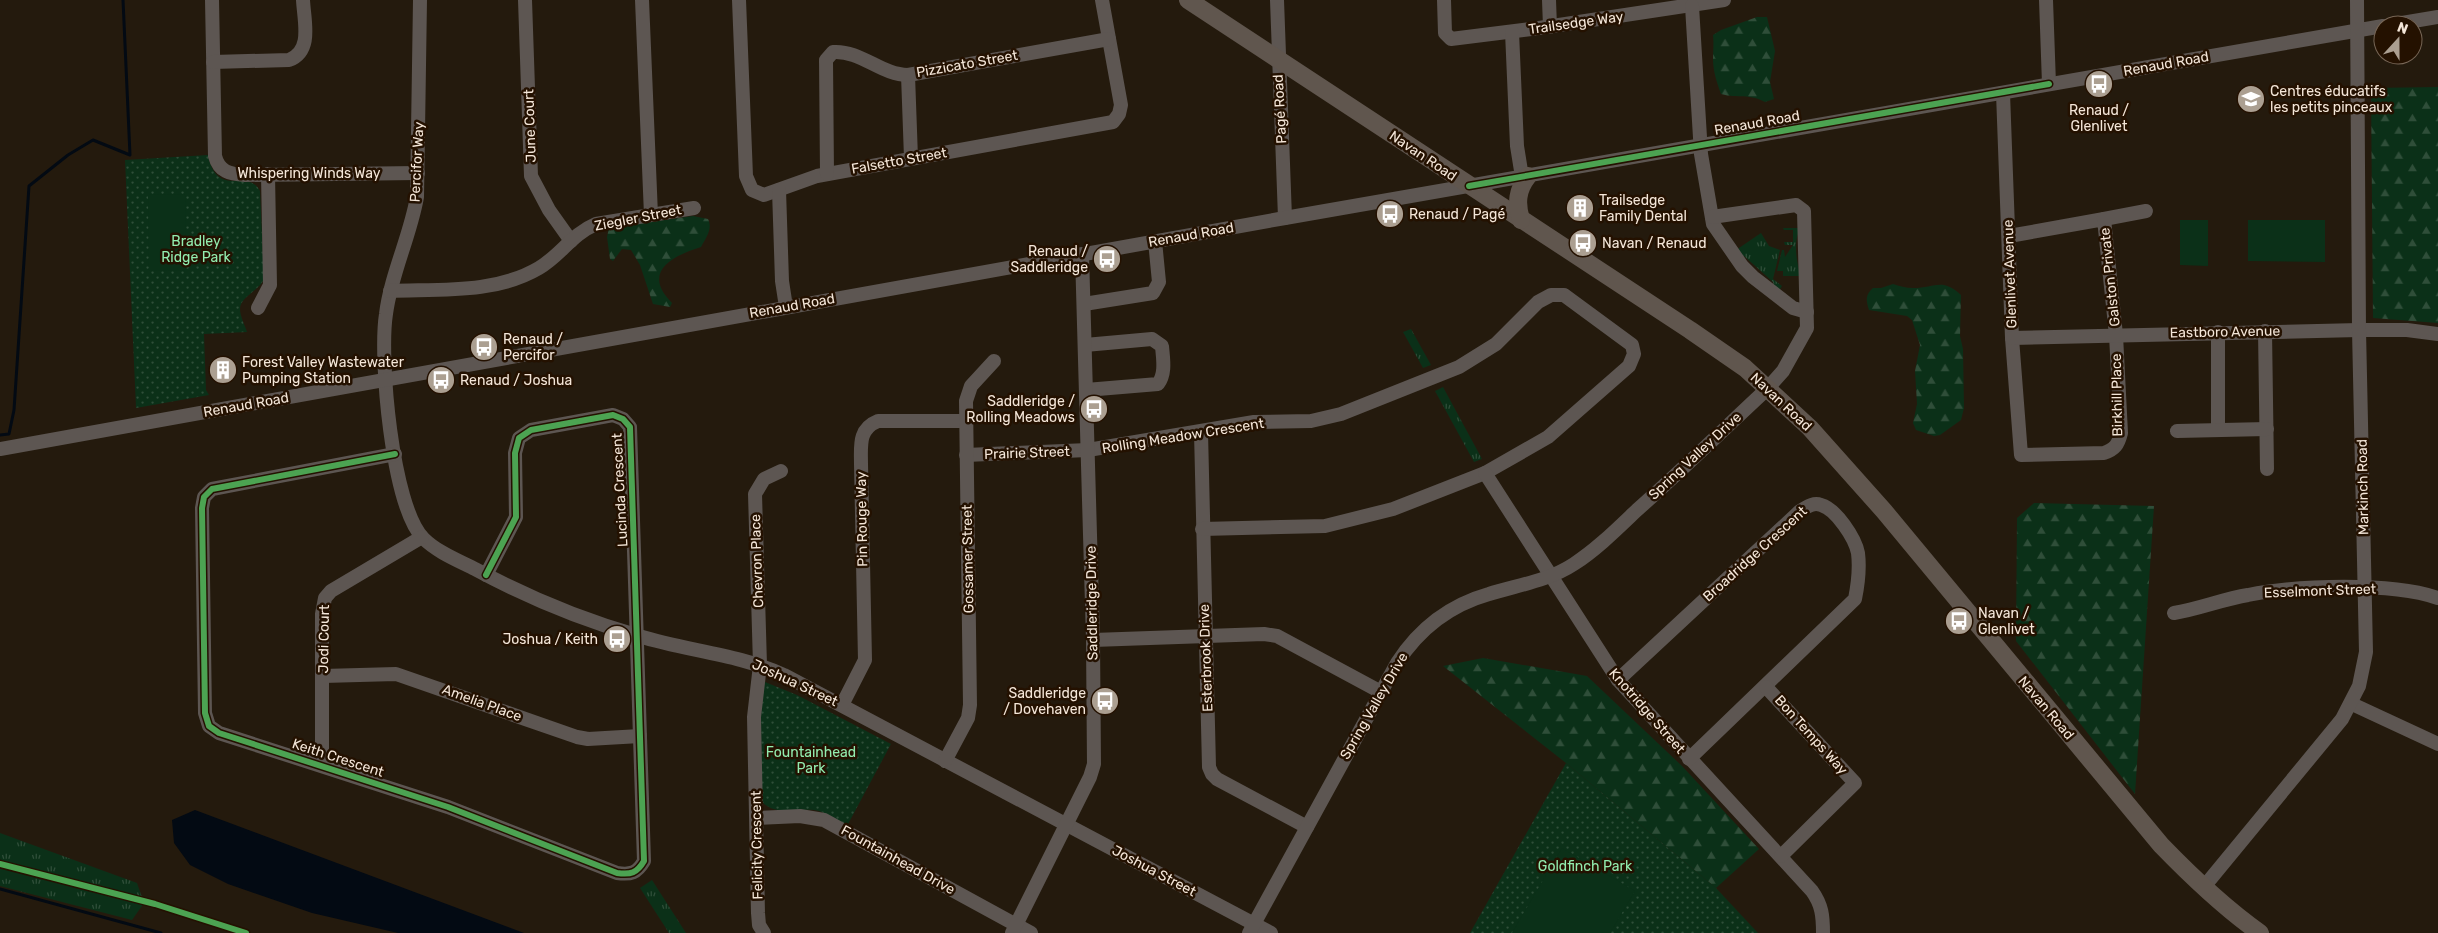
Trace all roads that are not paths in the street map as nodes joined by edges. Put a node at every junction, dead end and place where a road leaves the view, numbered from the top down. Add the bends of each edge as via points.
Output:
1 (212, 0) edge
2 (304, 0) edge
3 (420, 0) edge
4 (525, 0) edge
5 (642, 0) edge
6 (739, 0) edge
7 (1102, 0) edge
8 (1188, 0) edge
9 (1278, 0) edge
10 (1444, 0) edge
11 (1549, 0) edge
12 (1724, 0) edge
13 (2046, 0) edge
14 (2357, 0) edge
15 (1657, 6) edge
16 (1692, 6) junction
17 (2438, 17) edge
18 (2423, 20) edge
19 (1550, 27) junction
20 (2373, 28) edge
21 (2357, 30) junction
22 (1512, 32) junction
23 (1109, 39) junction
24 (1278, 59) junction
25 (214, 62) junction
26 (908, 75) junction
27 (2049, 84) junction
28 (2003, 93) junction
29 (1701, 145) junction
30 (911, 158) junction
31 (418, 173) junction
32 (268, 174) junction
33 (827, 174) junction
34 (1525, 177) junction
35 (1469, 186) junction
36 (779, 190) junction
37 (694, 208) dead end
38 (2146, 211) dead end
39 (651, 215) junction
40 (1284, 218) junction
41 (1712, 218) junction
42 (2104, 219) junction
43 (1521, 220) junction
44 (2009, 236) junction
45 (571, 241) junction
46 (1155, 241) junction
47 (1082, 254) junction
48 (390, 291) junction
49 (1084, 304) junction
50 (786, 307) junction
51 (258, 308) dead end
52 (1807, 312) junction
53 (2359, 330) junction
54 (2265, 331) junction
55 (2218, 332) junction
56 (2438, 334) edge
57 (2116, 335) junction
58 (2012, 338) junction
59 (1085, 345) junction
60 (994, 361) dead end
61 (385, 380) junction
62 (1767, 389) junction
63 (1086, 390) junction
64 (964, 421) junction
65 (2267, 429) junction
66 (2218, 430) junction
67 (2177, 431) dead end
68 (1201, 432) junction
69 (0, 449) edge
70 (1088, 450) junction
71 (395, 454) junction
72 (966, 455) junction
73 (2021, 455) joint
74 (2268, 469) dead end
75 (781, 471) dead end
76 (1485, 473) junction
77 (1202, 529) junction
78 (422, 537) junction
79 (486, 575) junction
80 (1550, 577) junction
81 (2365, 588) junction
82 (2438, 598) edge
83 (2174, 614) dead end
84 (637, 636) junction
85 (1205, 638) junction
86 (1093, 640) junction
87 (760, 665) junction
88 (323, 676) junction
89 (1618, 680) junction
90 (1766, 686) junction
91 (1381, 692) junction
92 (2352, 704) junction
93 (842, 705) junction
94 (640, 736) junction
95 (2438, 744) edge
96 (1689, 759) junction
97 (945, 761) junction
98 (322, 765) junction
99 (757, 818) junction
100 (1066, 824) junction
101 (1307, 827) junction
102 (1781, 856) junction
103 (2202, 888) junction
104 (1252, 928) edge
105 (1014, 929) edge
106 (764, 933) edge
107 (1031, 933) edge
108 (1271, 933) edge
109 (1823, 933) edge
110 (2260, 933) edge

1 - 25 street, Whispering Winds Way
2 - 25 street via 305,43 296,57 289,60
3 - 31 street, Percifor Way
4 - 45 street, June Court via 531,176
5 - 39 street
6 - 36 street, Falsetto Street via 746,176 752,190 757,193 764,195
7 - 23 street, Falsetto Street
8 - 24 main road, Navan Road
9 - 24 street, Pagé Road
10 - 22 street via 1448,38
11 - 19 street
12 - 16 street, Trailsedge Way
13 - 27 street
14 - 21 street, Markinch Road
15 - 16 street, Trailsedge Way
15 - 19 street, Trailsedge Way
16 - 29 street
17 - 18 street
19 - 22 street, Trailsedge Way
20 - 21 street, Renaud Road
21 - 27 street, Renaud Road
21 - 53 street, Markinch Road
22 - 34 street, Trailsedge Way via 1517,146
23 - 26 street, Pizzicato Street
23 - 30 street, Falsetto Street via 1121,105 1113,122
24 - 35 main road, Navan Road
24 - 40 street, Pagé Road
25 - 32 street, Whispering Winds Way via 217,164 231,174
26 - 30 street
26 - 33 street, Pizzicato Street via 896,74 842,52 828,55
27 - 28 street, Renaud Road
28 - 29 street, Renaud Road
28 - 44 street, Glenlivet Avenue
29 - 34 street, Renaud Road
29 - 41 street
30 - 33 street, Falsetto Street
31 - 32 street, Whispering Winds Way
31 - 48 street, Percifor Way via 413,218
32 - 51 street via 270,285
33 - 36 street, Falsetto Street
34 - 35 street, Renaud Road
34 - 43 main road via 1518,198
35 - 40 street, Renaud Road
35 - 43 main road, Navan Road
36 - 50 street
37 - 39 street, Ziegler Street
38 - 42 street, Galston Private
39 - 45 street, Ziegler Street via 596,224 582,230
40 - 46 street, Renaud Road
41 - 52 street via 1731,252 1753,277 1793,308
41 - 52 street, Spring Valley Drive via 1799,206 1806,218
42 - 44 street, Galston Private
42 - 57 street, Galston Private
43 - 62 main road, Navan Road via 1690,330 1745,368
44 - 58 street, Glenlivet Avenue
45 - 48 street, Ziegler Street via 541,267 519,279 494,286
46 - 47 street, Renaud Road
46 - 49 street via 1159,282 1153,293
47 - 49 street, Saddleridge Drive
47 - 50 street, Renaud Road
48 - 61 street, Percifor Way via 384,333
49 - 59 street, Saddleridge Drive
50 - 61 street, Renaud Road
52 - 62 street, Spring Valley Drive via 1804,336 1784,371
53 - 54 street, Eastboro Avenue
53 - 56 street, Eastboro Avenue
53 - 81 street, Markinch Road
54 - 55 street, Eastboro Avenue
54 - 65 street
55 - 57 street, Eastboro Avenue
55 - 66 street
57 - 58 street, Eastboro Avenue
57 - 73 street, Birkhill Place via 2121,434 2113,450 2104,453
58 - 73 street, Glenlivet Avenue
59 - 63 street, Saddleridge Drive
59 - 63 street via 1152,339 1162,346 1164,361 1163,378 1158,384
60 - 64 street, Gossamer Street via 971,386
61 - 69 street, Renaud Road
61 - 71 street, Joshua Street
62 - 80 street, Spring Valley Drive via 1594,549
62 - 103 main road, Navan Road via 1810,428 1884,510 2154,837
63 - 70 street, Saddleridge Drive
64 - 72 street, Gossamer Street
64 - 93 street, Pin Rouge Way via 878,421 864,431 861,464 865,660
65 - 66 street
65 - 74 street
66 - 67 street
68 - 70 street, Rolling Meadow Crescent
68 - 76 street, Rolling Meadow Crescent via 1254,422 1311,421 1341,414 1459,367 1496,344 1538,302 1551,295 1564,295 1632,345 1634,354 1629,366 1548,437
68 - 77 street, Esterbrook Drive
70 - 72 street, Prairie Street
70 - 86 street, Saddleridge Drive
71 - 78 street, Joshua Street via 405,502
71 - 98 street, Keith Crescent via 212,489 204,497 205,713 209,726 219,733
72 - 97 street, Gossamer Street via 970,705 968,718
75 - 87 street, Chevron Place via 764,479 755,494
76 - 77 street, Rolling Meadow Crescent via 1393,510 1347,522 1325,526
76 - 80 street, Knotridge Street
77 - 85 street, Esterbrook Drive
78 - 79 street, Joshua Street
78 - 88 street, Jodi Court via 330,591 325,598 322,614
79 - 84 street, Joshua Street via 530,598
79 - 84 street, Lucinda Crescent via 516,517 515,453 520,438 531,430 613,415 623,419 630,427
80 - 89 street, Knotridge Street
80 - 91 street, Spring Valley Drive via 1475,598 1439,618 1409,646
81 - 82 street, Esselmont Street via 2405,590
81 - 83 street, Esselmont Street via 2271,591
81 - 92 street, Markinch Road via 2364,670
84 - 87 street, Joshua Street
84 - 94 street, Keith Crescent
85 - 86 street
85 - 91 street via 1277,636
85 - 101 street, Esterbrook Drive via 1209,767 1212,774
86 - 100 street, Saddleridge Drive via 1094,764
87 - 93 street, Joshua Street
87 - 99 street, Felicity Crescent via 754,717
88 - 94 street, Amelia Place via 396,674 577,737
88 - 98 street, Jodi Court
89 - 90 street, Broadridge Crescent via 1800,511 1811,504 1821,505 1832,510 1850,533 1858,551 1859,577 1855,599
89 - 96 street, Knotridge Street
90 - 96 street, Broadridge Crescent
90 - 102 street, Bon Temps Way via 1855,783
91 - 101 street, Spring Valley Drive
92 - 95 street
92 - 103 street, Markinch Road
93 - 97 street, Joshua Street
94 - 98 street, Keith Crescent via 644,861 638,870 628,875 448,807
96 - 102 street, Knotridge Street
97 - 100 street, Joshua Street
99 - 105 street, Fountainhead Drive via 800,816 824,820
99 - 106 street, Felicity Crescent via 759,925
100 - 104 street, Joshua Street
100 - 105 street, Saddleridge Drive
101 - 104 street, Spring Valley Drive
102 - 109 street, Knotridge Street via 1820,901
103 - 110 main road, Navan Road
104 - 108 street, Joshua Street
105 - 107 street, Fountainhead Drive

